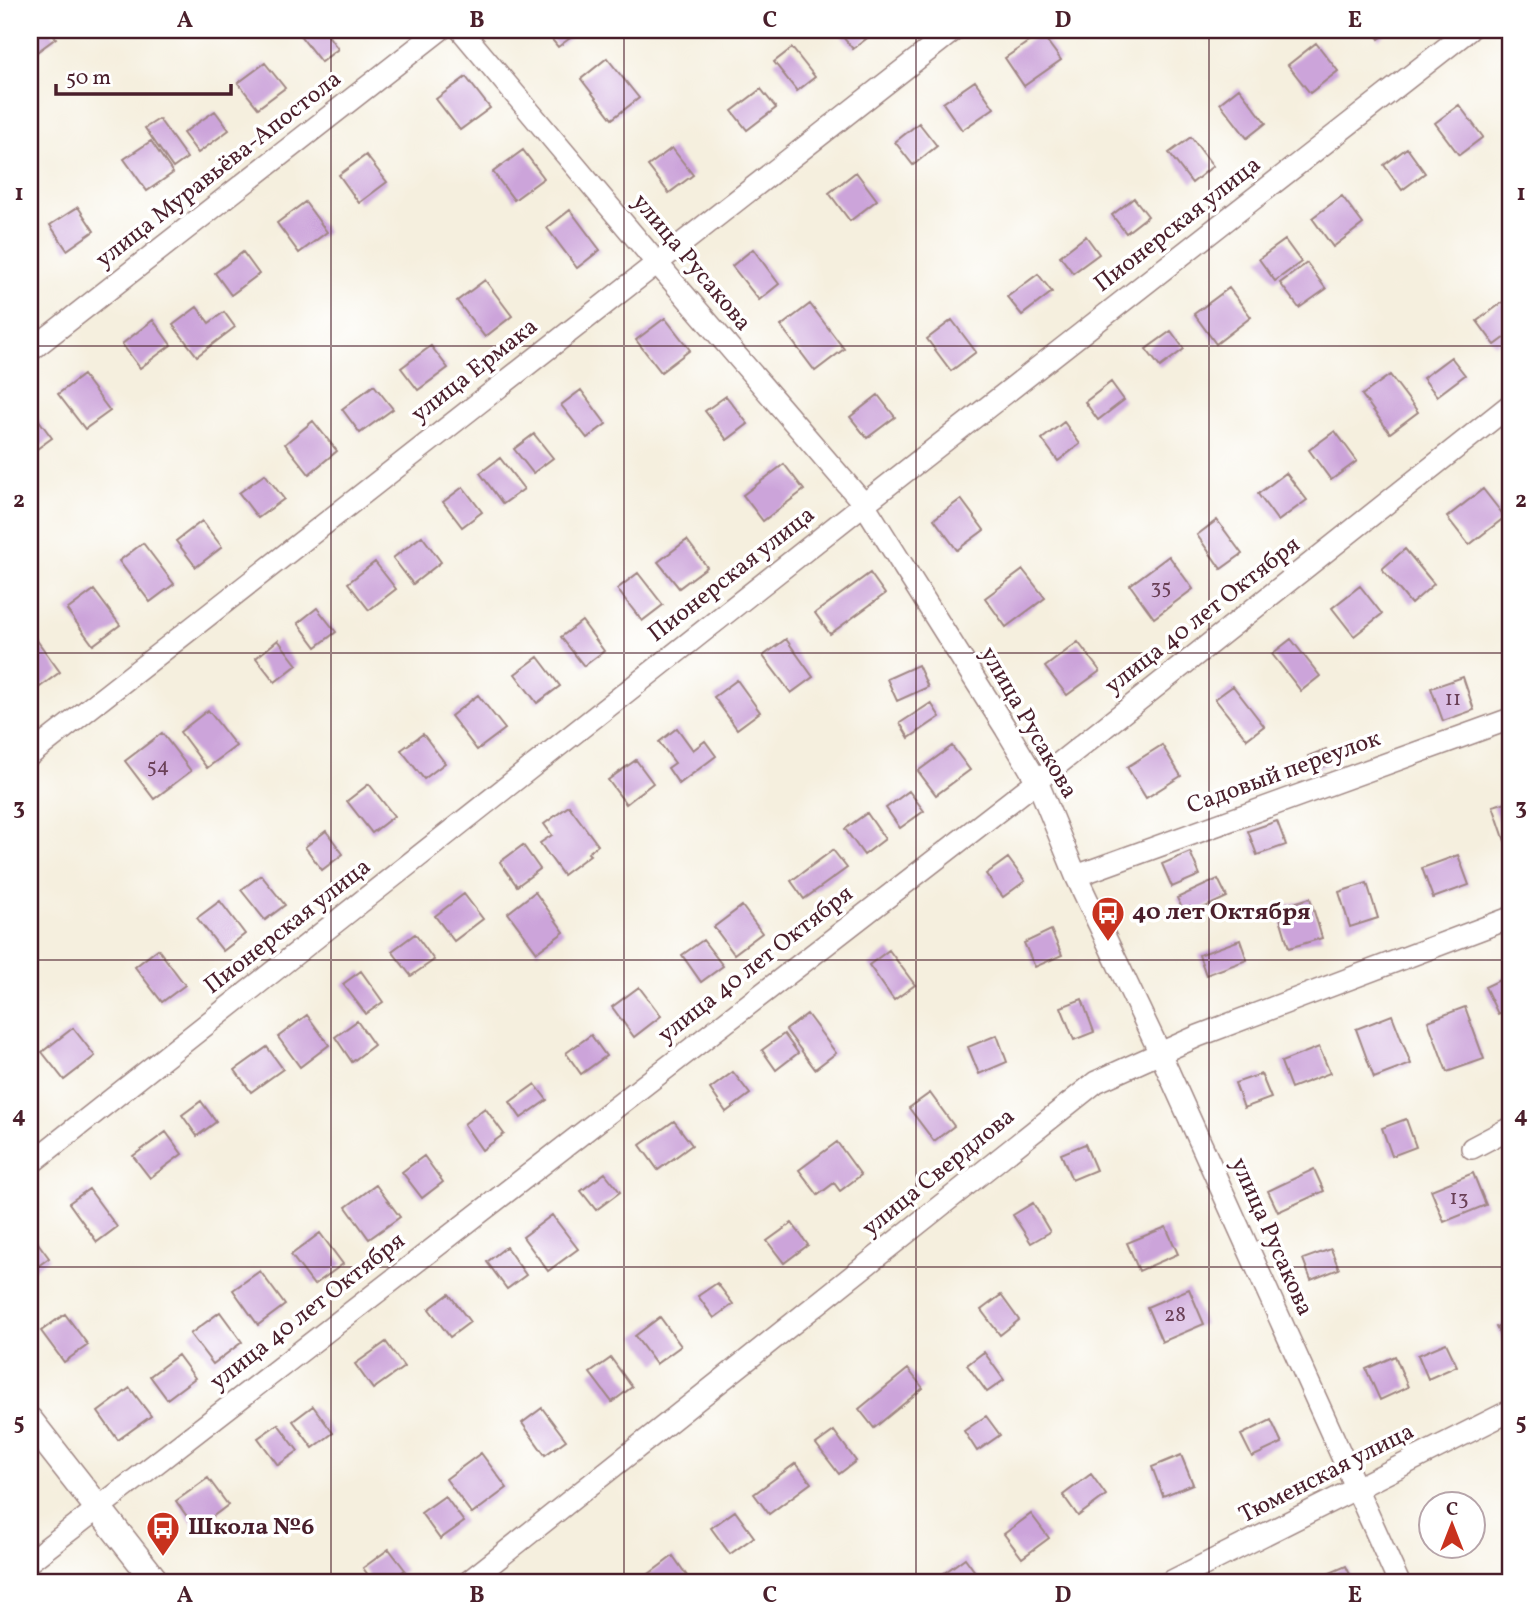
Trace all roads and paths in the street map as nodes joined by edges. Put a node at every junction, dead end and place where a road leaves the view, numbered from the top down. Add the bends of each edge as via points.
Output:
1 (440, 30) edge
2 (461, 30) edge
3 (954, 30) edge
4 (1469, 30) edge
5 (656, 262) junction
6 (30, 351) edge
7 (1510, 405) edge
8 (863, 504) junction
9 (1510, 719) edge
10 (30, 755) edge
11 (1037, 781) junction
12 (1076, 876) junction
13 (1510, 918) edge
14 (1160, 1053) junction
15 (1510, 1128) edge
16 (1472, 1148) dead end
17 (30, 1164) edge
18 (1510, 1411) edge
19 (30, 1421) edge
20 (1355, 1488) junction
21 (98, 1507) junction
22 (30, 1561) edge
23 (158, 1583) edge
24 (467, 1583) edge
25 (1168, 1583) edge
26 (1399, 1583) edge

1 - 6 street, улица Муравьёва-Апостола
2 - 5 street, улица Русакова
3 - 5 street, улица Ермака
4 - 8 street, Пионерская улица
5 - 8 street, улица Русакова
5 - 10 street, улица Ермака
7 - 11 street, улица 40 лет Октября
8 - 11 street, улица Русакова
8 - 17 street, Пионерская улица
9 - 12 street, Садовый переулок
11 - 12 street, улица Русакова
11 - 21 street, улица 40 лет Октября
12 - 14 street, улица Русакова
13 - 14 street, улица Свердлова
14 - 20 street, улица Русакова
14 - 24 street, улица Свердлова via 1096,1082
15 - 16 street
18 - 20 street, Тюменская улица
19 - 21 street
20 - 25 street, Тюменская улица
20 - 26 street, улица Русакова
21 - 22 street, улица 40 лет Октября
21 - 23 street

